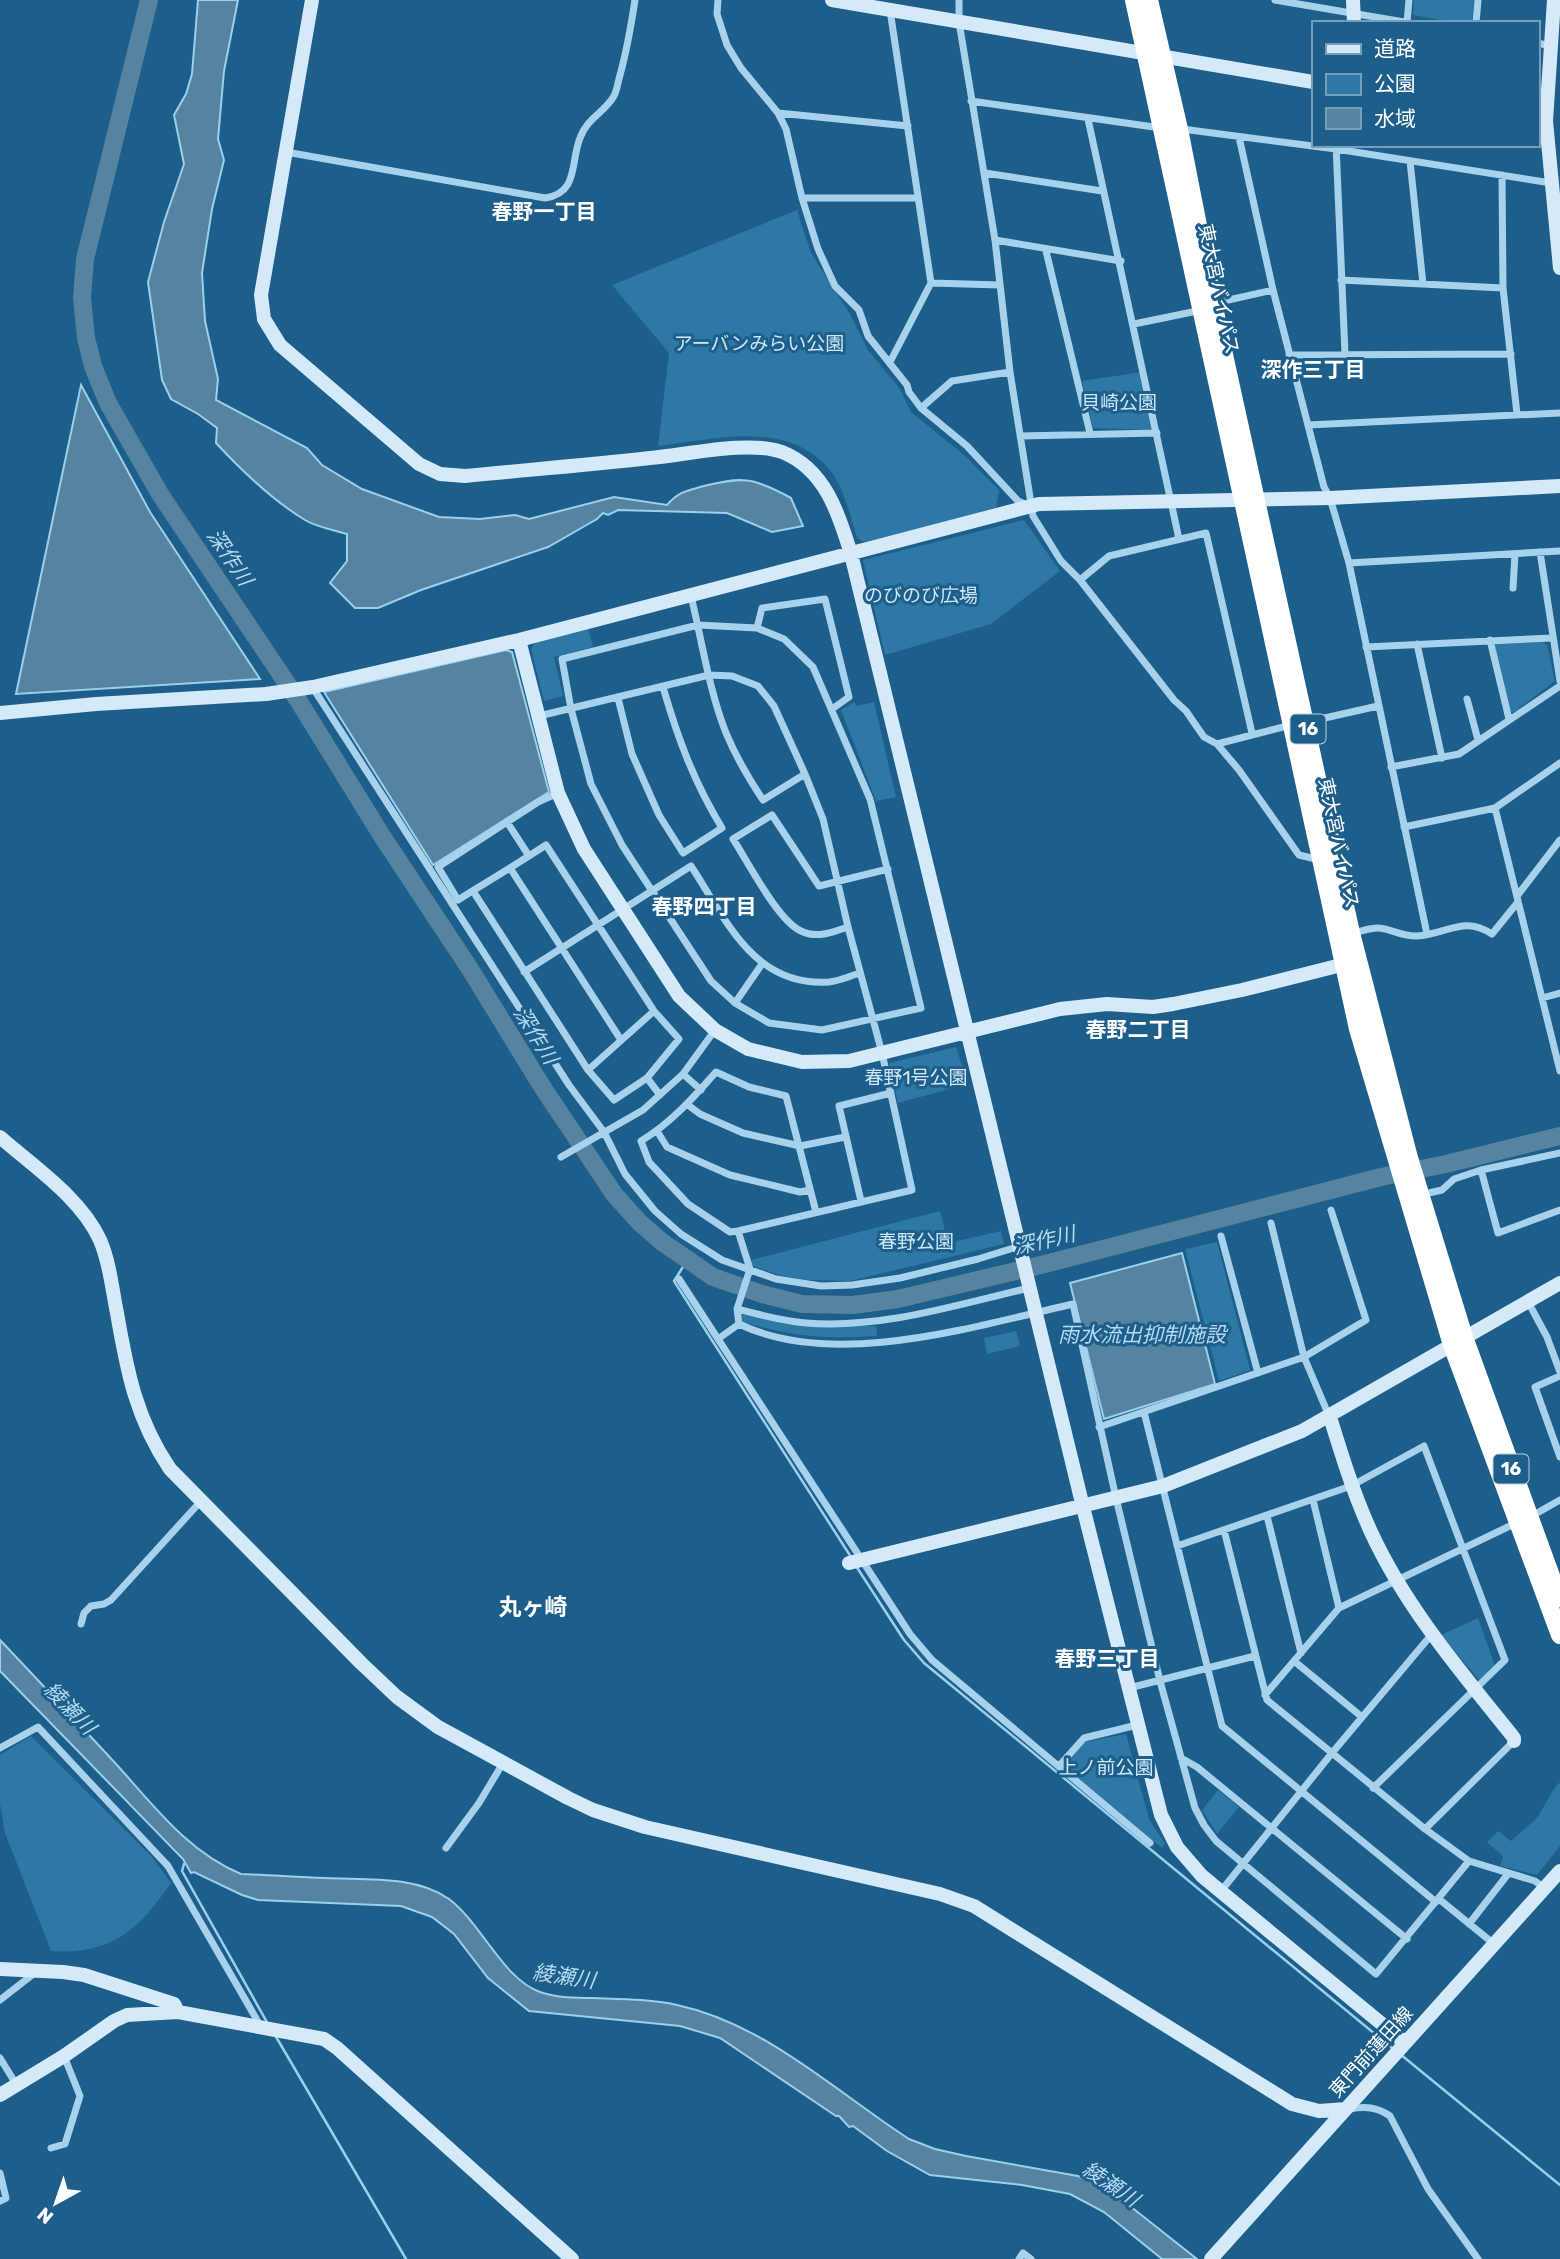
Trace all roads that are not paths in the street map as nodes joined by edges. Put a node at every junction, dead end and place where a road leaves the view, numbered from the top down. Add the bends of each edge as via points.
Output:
1 (312, 0) edge
2 (635, 0) edge
3 (718, 0) edge
4 (832, 0) edge
5 (959, 0) edge
6 (1134, 0) edge
7 (1149, 0) edge
8 (1275, 0) edge
9 (1409, 0) edge
10 (1478, 0) edge
11 (1554, 0) edge
12 (1286, 1) edge
13 (890, 10) junction
14 (1354, 12) edge
15 (1398, 21) edge
16 (1408, 21) edge
17 (1476, 21) edge
18 (959, 22) junction
19 (1544, 45) edge
20 (1155, 57) junction
21 (1312, 82) edge
22 (971, 101) junction
23 (778, 113) junction
24 (1088, 119) junction
25 (1548, 121) edge
26 (908, 126) junction
27 (1171, 128) junction
28 (1240, 137) junction
29 (1312, 144) edge
30 (1336, 147) edge
31 (286, 152) junction
32 (1410, 161) junction
33 (985, 173) junction
34 (1502, 175) junction
35 (1552, 183) junction
36 (1102, 191) junction
37 (802, 198) junction
38 (918, 198) junction
39 (995, 240) junction
40 (1046, 251) junction
41 (1121, 261) junction
42 (1560, 268) edge
43 (1341, 280) junction
44 (931, 283) junction
45 (1423, 284) junction
46 (1000, 285) junction
47 (1503, 288) junction
48 (1273, 290) junction
49 (1208, 307) junction
50 (1134, 324) junction
51 (1345, 354) junction
52 (1511, 354) junction
53 (1289, 355) junction
54 (890, 362) junction
55 (1010, 372) junction
56 (921, 408) junction
57 (1560, 413) edge
58 (1517, 414) junction
59 (1308, 425) junction
60 (1090, 433) junction
61 (1157, 433) junction
62 (1020, 436) junction
63 (1560, 486) edge
64 (1249, 498) junction
65 (1330, 498) junction
66 (1171, 500) junction
67 (1031, 507) junction
68 (1179, 539) junction
69 (1560, 551) edge
70 (1540, 552) junction
71 (851, 554) junction
72 (1515, 554) junction
73 (1349, 563) junction
74 (1080, 580) junction
75 (1513, 588) dead end
76 (691, 593) junction
77 (698, 625) junction
78 (757, 628) junction
79 (1552, 638) junction
80 (519, 640) junction
81 (1490, 640) junction
82 (1417, 644) junction
83 (1366, 647) junction
84 (709, 675) junction
85 (1560, 684) edge
86 (313, 687) junction
87 (663, 687) junction
88 (618, 698) junction
89 (1467, 699) dead end
90 (1378, 706) junction
91 (572, 709) junction
92 (832, 709) junction
93 (0, 713) edge
94 (539, 716) junction
95 (1509, 719) junction
96 (1300, 724) junction
97 (1252, 733) junction
98 (1478, 740) junction
99 (1217, 744) junction
100 (1442, 758) junction
101 (1560, 763) edge
102 (1391, 768) junction
103 (806, 774) junction
104 (558, 793) junction
105 (1494, 808) junction
106 (507, 822) junction
107 (1404, 827) junction
108 (1560, 840) edge
109 (529, 856) junction
110 (1321, 860) junction
111 (510, 868) junction
112 (888, 869) junction
113 (838, 881) junction
114 (473, 891) junction
115 (651, 891) junction
116 (1517, 899) junction
117 (624, 910) junction
118 (597, 926) junction
119 (848, 927) junction
120 (1351, 933) junction
121 (1427, 934) junction
122 (561, 949) junction
123 (1351, 963) junction
124 (762, 964) junction
125 (524, 972) junction
126 (860, 973) junction
127 (1560, 993) edge
128 (1542, 998) junction
129 (735, 1003) junction
130 (653, 1011) junction
131 (873, 1020) junction
132 (715, 1030) junction
133 (968, 1032) junction
134 (621, 1040) junction
135 (882, 1053) junction
136 (588, 1070) junction
137 (1560, 1071) edge
138 (683, 1074) junction
139 (646, 1078) junction
140 (701, 1090) junction
141 (891, 1093) junction
142 (660, 1095) junction
143 (688, 1104) junction
144 (657, 1131) junction
145 (604, 1132) junction
146 (845, 1136) junction
147 (0, 1137) edge
148 (800, 1146) junction
149 (1560, 1153) edge
150 (561, 1157) dead end
151 (1481, 1170) junction
152 (810, 1190) junction
153 (1414, 1191) junction
154 (861, 1201) junction
155 (1331, 1210) dead end
156 (1560, 1210) edge
157 (816, 1212) junction
158 (1271, 1223) dead end
159 (738, 1231) junction
160 (1221, 1236) dead end
161 (1020, 1249) junction
162 (750, 1269) junction
163 (679, 1279) dead end
164 (1560, 1283) edge
165 (1029, 1286) junction
166 (1527, 1300) junction
167 (737, 1309) junction
168 (1036, 1312) junction
169 (739, 1324) junction
170 (718, 1339) junction
171 (1458, 1341) junction
172 (1304, 1357) junction
173 (1258, 1373) junction
174 (1560, 1374) edge
175 (1144, 1412) junction
176 (1330, 1417) junction
177 (1099, 1427) junction
178 (1560, 1457) edge
179 (1163, 1486) junction
180 (1351, 1486) junction
181 (1116, 1498) junction
182 (1313, 1500) junction
183 (1560, 1500) edge
184 (201, 1501) junction
185 (1083, 1507) junction
186 (1267, 1516) junction
187 (1523, 1520) junction
188 (1224, 1530) junction
189 (1177, 1546) junction
190 (1461, 1550) junction
191 (855, 1562) junction
192 (1396, 1580) junction
193 (1560, 1601) edge
194 (1339, 1608) junction
195 (81, 1624) dead end
196 (1432, 1634) junction
197 (1560, 1635) edge
198 (1301, 1653) junction
199 (1255, 1656) junction
200 (1294, 1661) junction
201 (1207, 1669) junction
202 (1160, 1681) junction
203 (1128, 1688) junction
204 (1474, 1688) junction
205 (1265, 1696) junction
206 (1362, 1717) junction
207 (1137, 1725) junction
208 (1514, 1741) joint
209 (0, 1748) edge
210 (1332, 1753) junction
211 (1181, 1758) junction
212 (503, 1763) junction
213 (1059, 1766) junction
214 (1373, 1788) junction
215 (1301, 1791) junction
216 (1272, 1828) junction
217 (1424, 1829) junction
218 (1150, 1843) dead end
219 (446, 1848) dead end
220 (1469, 1861) junction
221 (1242, 1865) junction
222 (1560, 1871) edge
223 (1508, 1874) junction
224 (1545, 1888) junction
225 (1220, 1892) junction
226 (1437, 1900) junction
227 (1469, 1924) junction
228 (1407, 1939) junction
229 (1494, 1944) junction
230 (0, 1969) edge
231 (36, 1972) junction
232 (0, 2000) edge
233 (178, 2012) junction
234 (269, 2029) junction
235 (1405, 2043) junction
236 (64, 2056) junction
237 (0, 2057) edge
238 (16, 2084) junction
239 (0, 2095) edge
240 (1346, 2109) junction
241 (51, 2148) dead end
242 (0, 2174) edge
243 (0, 2201) edge
244 (572, 2259) edge
245 (1019, 2259) edge
246 (1031, 2259) edge
247 (1211, 2259) edge
248 (1478, 2259) edge

1 - 31 street
2 - 31 street via 628,50 614,97 587,123 568,186 554,197
3 - 23 street via 727,45
4 - 13 street
5 - 18 street
6 - 20 highway, 東大宮バイパス / 16
7 - 20 highway, 東大宮バイパス / 16
8 - 12 street
9 - 16 street
10 - 17 street
11 - 19 street
12 - 14 street
13 - 18 street
13 - 26 street
14 - 15 street
18 - 20 street
18 - 22 street
19 - 25 street
20 - 21 street
20 - 27 highway, 東大宮バイパス / 16
22 - 24 street
22 - 33 street
23 - 26 street
23 - 37 street
24 - 27 street
24 - 36 street
25 - 35 street
26 - 38 street
27 - 28 street
27 - 49 highway, 東大宮バイパス / 16
28 - 29 street
28 - 48 street
30 - 32 street
30 - 43 street
31 - 71 street via 262,284 264,319 291,356 419,464 440,474 465,476 735,449 775,450 819,479 834,503
32 - 34 street
32 - 45 street
33 - 36 street
33 - 39 street
34 - 35 street
34 - 47 street
35 - 42 street
36 - 41 street
37 - 38 street
37 - 54 street via 835,286 859,310 868,336
38 - 44 street
39 - 40 street
39 - 46 street
40 - 41 street
40 - 60 street
41 - 50 street
43 - 45 street
43 - 51 street
44 - 46 street
44 - 54 street
45 - 47 street
46 - 55 street
47 - 52 street
48 - 49 street
48 - 53 street
49 - 50 street
49 - 64 highway, 東大宮バイパス / 16
50 - 61 street
51 - 52 street
51 - 53 street
52 - 58 street
53 - 59 street
54 - 56 street
55 - 56 street via 952,381
55 - 62 street
56 - 67 street via 967,446 1018,501
57 - 58 street
58 - 59 street
59 - 65 street
60 - 61 street
60 - 62 street
61 - 66 street
62 - 67 street
63 - 65 street
64 - 65 street
64 - 66 street
64 - 96 highway, 東大宮バイパス / 16
65 - 73 street
66 - 67 street
66 - 68 street
67 - 71 street
67 - 74 street via 1060,561
68 - 74 street via 1109,556
68 - 97 street via 1206,533
69 - 70 street
70 - 72 street
70 - 79 street
71 - 76 street
71 - 133 street
72 - 73 street
72 - 75 street
73 - 83 street
74 - 99 street via 1204,737
76 - 77 street
76 - 80 street
77 - 78 street
77 - 84 street
77 - 91 street via 562,659
78 - 92 street via 784,639 813,667
78 - 92 street via 762,608 825,599 849,697
79 - 81 street
79 - 85 street
80 - 86 street
80 - 94 street
81 - 82 street
81 - 95 street
82 - 83 street
82 - 100 street
83 - 90 street
84 - 87 street
84 - 103 street via 732,676 758,686 774,706
84 - 103 street via 726,733 763,800
85 - 95 street
86 - 93 street
86 - 145 street via 569,1085
87 - 88 street
87 - 88 street via 700,792 722,828 683,853 659,815 632,754
88 - 91 street
89 - 98 street
90 - 96 street
90 - 102 street
91 - 94 street
91 - 115 street via 591,784
92 - 112 street via 870,799
94 - 104 street
95 - 98 street
96 - 97 street
96 - 110 highway, 東大宮バイパス / 16
96 - 120 highway, 東大宮バイパス / 16
97 - 99 street
98 - 100 street via 1459,754
99 - 110 street via 1299,855
100 - 102 street
101 - 105 street
102 - 107 street
103 - 113 street
104 - 106 street
104 - 117 street via 583,849
105 - 107 street
105 - 116 street
106 - 109 street
106 - 114 street via 438,867 458,900
107 - 121 street
108 - 116 street
109 - 111 street
109 - 118 street via 546,845
110 - 123 highway, 東大宮バイパス / 16
111 - 114 street
111 - 122 street
112 - 113 street
112 - 131 street via 921,1008
113 - 119 street
113 - 119 street via 819,886 772,815 733,839 784,918 801,932 824,935
114 - 125 street
115 - 117 street
115 - 124 street via 691,866 745,947
115 - 129 street via 711,981
116 - 121 street via 1492,934 1468,924
116 - 128 street
117 - 118 street
117 - 132 street via 679,996
118 - 122 street
118 - 130 street
119 - 126 street
120 - 121 street via 1376,927 1415,937
120 - 123 highway, 東大宮バイパス / 16
122 - 125 street
122 - 134 street
123 - 133 street via 1173,1004 1082,1005
123 - 153 highway, 東大宮バイパス / 16
124 - 126 street via 802,980 830,982
124 - 129 street
125 - 136 street
126 - 131 street
127 - 128 street
128 - 137 street
129 - 131 street via 769,1023 822,1030
130 - 134 street
130 - 139 street via 679,1040
131 - 135 street
132 - 135 street via 748,1049 802,1062 849,1061
132 - 138 street
133 - 135 street
133 - 161 street
134 - 136 street
135 - 141 street
136 - 139 street via 614,1100
138 - 140 street
138 - 142 street
139 - 142 street
140 - 143 street
140 - 148 street via 716,1072 786,1096
141 - 146 street via 839,1106
141 - 154 street via 912,1189
142 - 145 street
143 - 144 street
143 - 148 street via 743,1133
144 - 152 street via 667,1147 730,1175 800,1192
144 - 159 street via 641,1141 649,1162 688,1204 730,1232
145 - 150 street
145 - 162 street via 625,1174 655,1211 681,1234 722,1259
146 - 148 street
146 - 154 street
147 - 184 street via 76,1206 99,1239 141,1417 170,1469
148 - 152 street
149 - 151 street
151 - 153 street via 1454,1179 1442,1190
151 - 156 street via 1498,1233
152 - 157 street
153 - 171 highway, 東大宮バイパス / 16
154 - 157 street
155 - 172 street via 1366,1320
157 - 159 street
158 - 172 street
159 - 162 street
160 - 173 street
161 - 162 street via 852,1285 776,1279
161 - 165 street
162 - 167 street
163 - 170 street
164 - 166 street
165 - 167 street via 887,1321 805,1323
165 - 168 street
166 - 171 street
166 - 174 street
167 - 169 street
168 - 169 street via 956,1333 860,1343 788,1339
168 - 177 street via 1073,1304
168 - 185 street
169 - 170 street
170 - 191 street
171 - 176 street
171 - 187 highway, 東大宮バイパス / 16
172 - 173 street
172 - 176 street
173 - 175 street
174 - 178 street via 1535,1387
175 - 177 street
175 - 179 street
176 - 179 street
176 - 180 street
177 - 181 street
179 - 181 street
179 - 189 street
180 - 182 street
180 - 190 street via 1424,1446
180 - 192 street
181 - 185 street
181 - 202 street
182 - 186 street
182 - 194 street
183 - 187 street
184 - 195 street via 111,1600 91,1606
184 - 212 street via 397,1697 438,1727
185 - 191 street
185 - 203 street
186 - 188 street
186 - 198 street
187 - 190 street
187 - 193 highway, 東大宮バイパス / 16
187 - 197 highway, 東大宮バイパス / 16
188 - 189 street
188 - 199 street
189 - 201 street
190 - 192 street
190 - 204 street via 1505,1660
191 - 213 street via 927,1655
192 - 194 street
192 - 196 street
194 - 198 street
196 - 204 street
196 - 206 street
198 - 200 street
199 - 201 street
199 - 205 street
200 - 205 street
200 - 206 street
201 - 202 street
201 - 215 street via 1222,1726
202 - 203 street
202 - 211 street
203 - 207 street
204 - 208 street
204 - 214 street
205 - 210 street
206 - 210 street
207 - 213 street via 1084,1738
207 - 225 street via 1168,1830 1188,1861
208 - 217 street
209 - 234 street via 38,1727 169,1866
210 - 214 street
210 - 215 street
211 - 216 street
211 - 221 street via 1204,1825
212 - 219 street
212 - 240 street via 593,1810 645,1827 940,1894 974,1906 1292,2104 1334,2112
213 - 218 street
214 - 217 street
215 - 216 street
215 - 226 street
216 - 221 street
216 - 228 street
217 - 220 street
220 - 223 street
220 - 226 street
221 - 225 street
221 - 228 street via 1376,1975
222 - 224 street, 東門前蓮田線
223 - 224 street
223 - 227 street
224 - 229 street, 東門前蓮田線
225 - 235 street
226 - 227 street
226 - 228 street
227 - 229 street
229 - 235 street, 東門前蓮田線
230 - 231 street
231 - 232 street
231 - 233 street via 84,1975 174,2004
233 - 234 street
233 - 236 street via 127,2015
234 - 244 street via 324,2039 337,2048
235 - 240 street, 東門前蓮田線
236 - 238 street
236 - 241 street via 80,2096 65,2144
237 - 238 street
238 - 239 street
240 - 247 street, 東門前蓮田線
240 - 248 street via 1380,2109 1390,2116 1428,2189
242 - 243 street via 6,2198
245 - 246 street via 1023,2253

